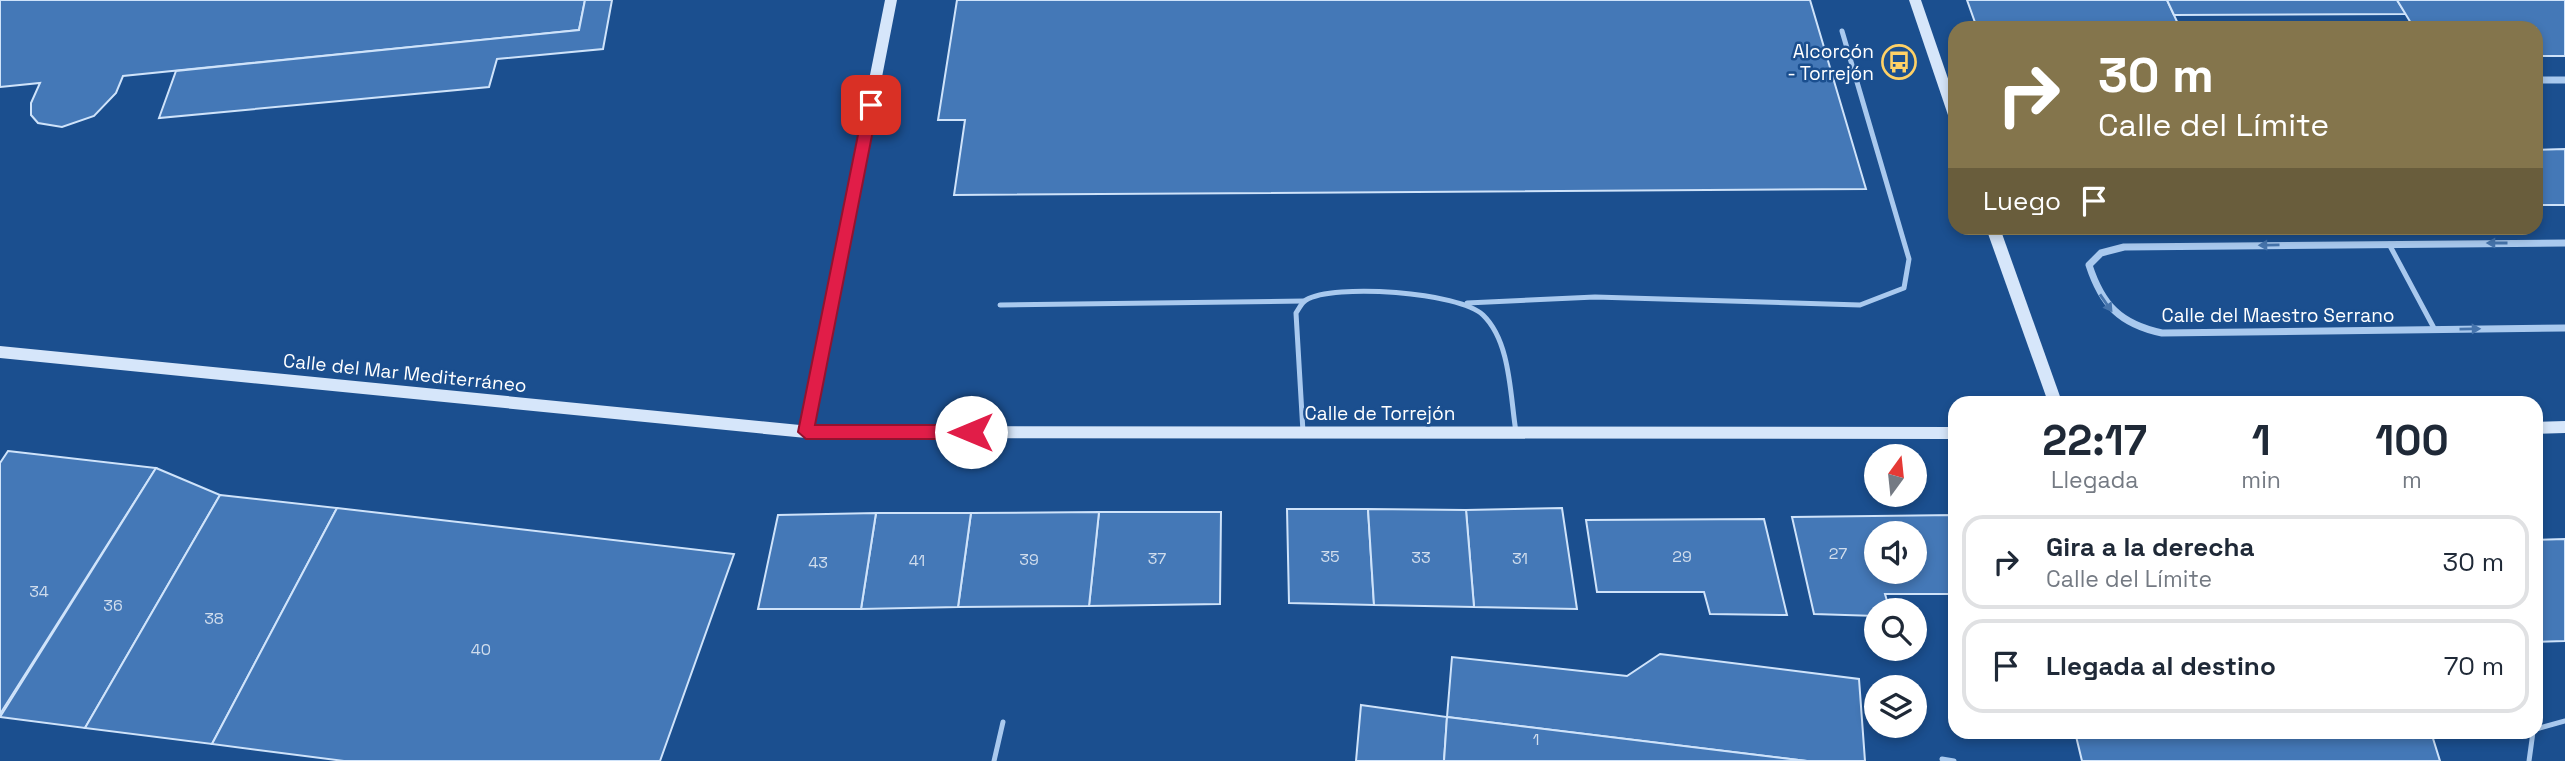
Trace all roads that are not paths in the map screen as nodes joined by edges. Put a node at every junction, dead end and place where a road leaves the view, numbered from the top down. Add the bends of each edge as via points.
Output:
1 (891, 0) edge
2 (1915, 0) edge
3 (1842, 31) dead end
4 (2543, 80) edge
5 (2565, 80) edge
6 (1948, 97) edge
7 (1995, 235) edge
8 (2565, 243) edge
9 (2389, 244) junction
10 (1304, 301) junction
11 (1467, 303) junction
12 (1000, 305) dead end
13 (2565, 328) edge
14 (2435, 330) junction
15 (0, 352) edge
16 (2053, 396) edge
17 (2565, 427) edge
18 (2543, 428) edge
19 (806, 432) junction
20 (1303, 432) junction
21 (1516, 432) junction
22 (1948, 433) edge
23 (2565, 721) edge
24 (1003, 722) dead end
25 (2543, 727) edge
26 (2533, 739) edge
27 (1942, 760) edge
28 (994, 761) edge
29 (1954, 761) edge
30 (2529, 761) edge

1 - 19 street
2 - 6 street
3 - 11 lane via 1909,259 1904,288 1860,304 1595,297
4 - 5 street
7 - 16 street
8 -> 9 street, Calle del Maestro Serrano
9 - 14 lane
9 -> 14 street, Calle del Maestro Serrano via 2124,247 2102,253 2090,265 2096,288 2110,311 2143,330
10 - 11 lane via 1329,293 1428,294
10 - 12 lane
10 - 20 lane via 1296,313
11 - 21 lane via 1482,313 1501,341
14 -> 13 street, Calle del Maestro Serrano
15 - 19 street, Calle del Mar Mediterráneo
17 - 18 street
19 - 20 street, Calle de Torrejón
20 - 21 street, Calle de Torrejón
21 - 22 street, Calle de Torrejón
23 - 25 lane
24 - 28 lane
26 - 30 lane
27 - 29 lane

